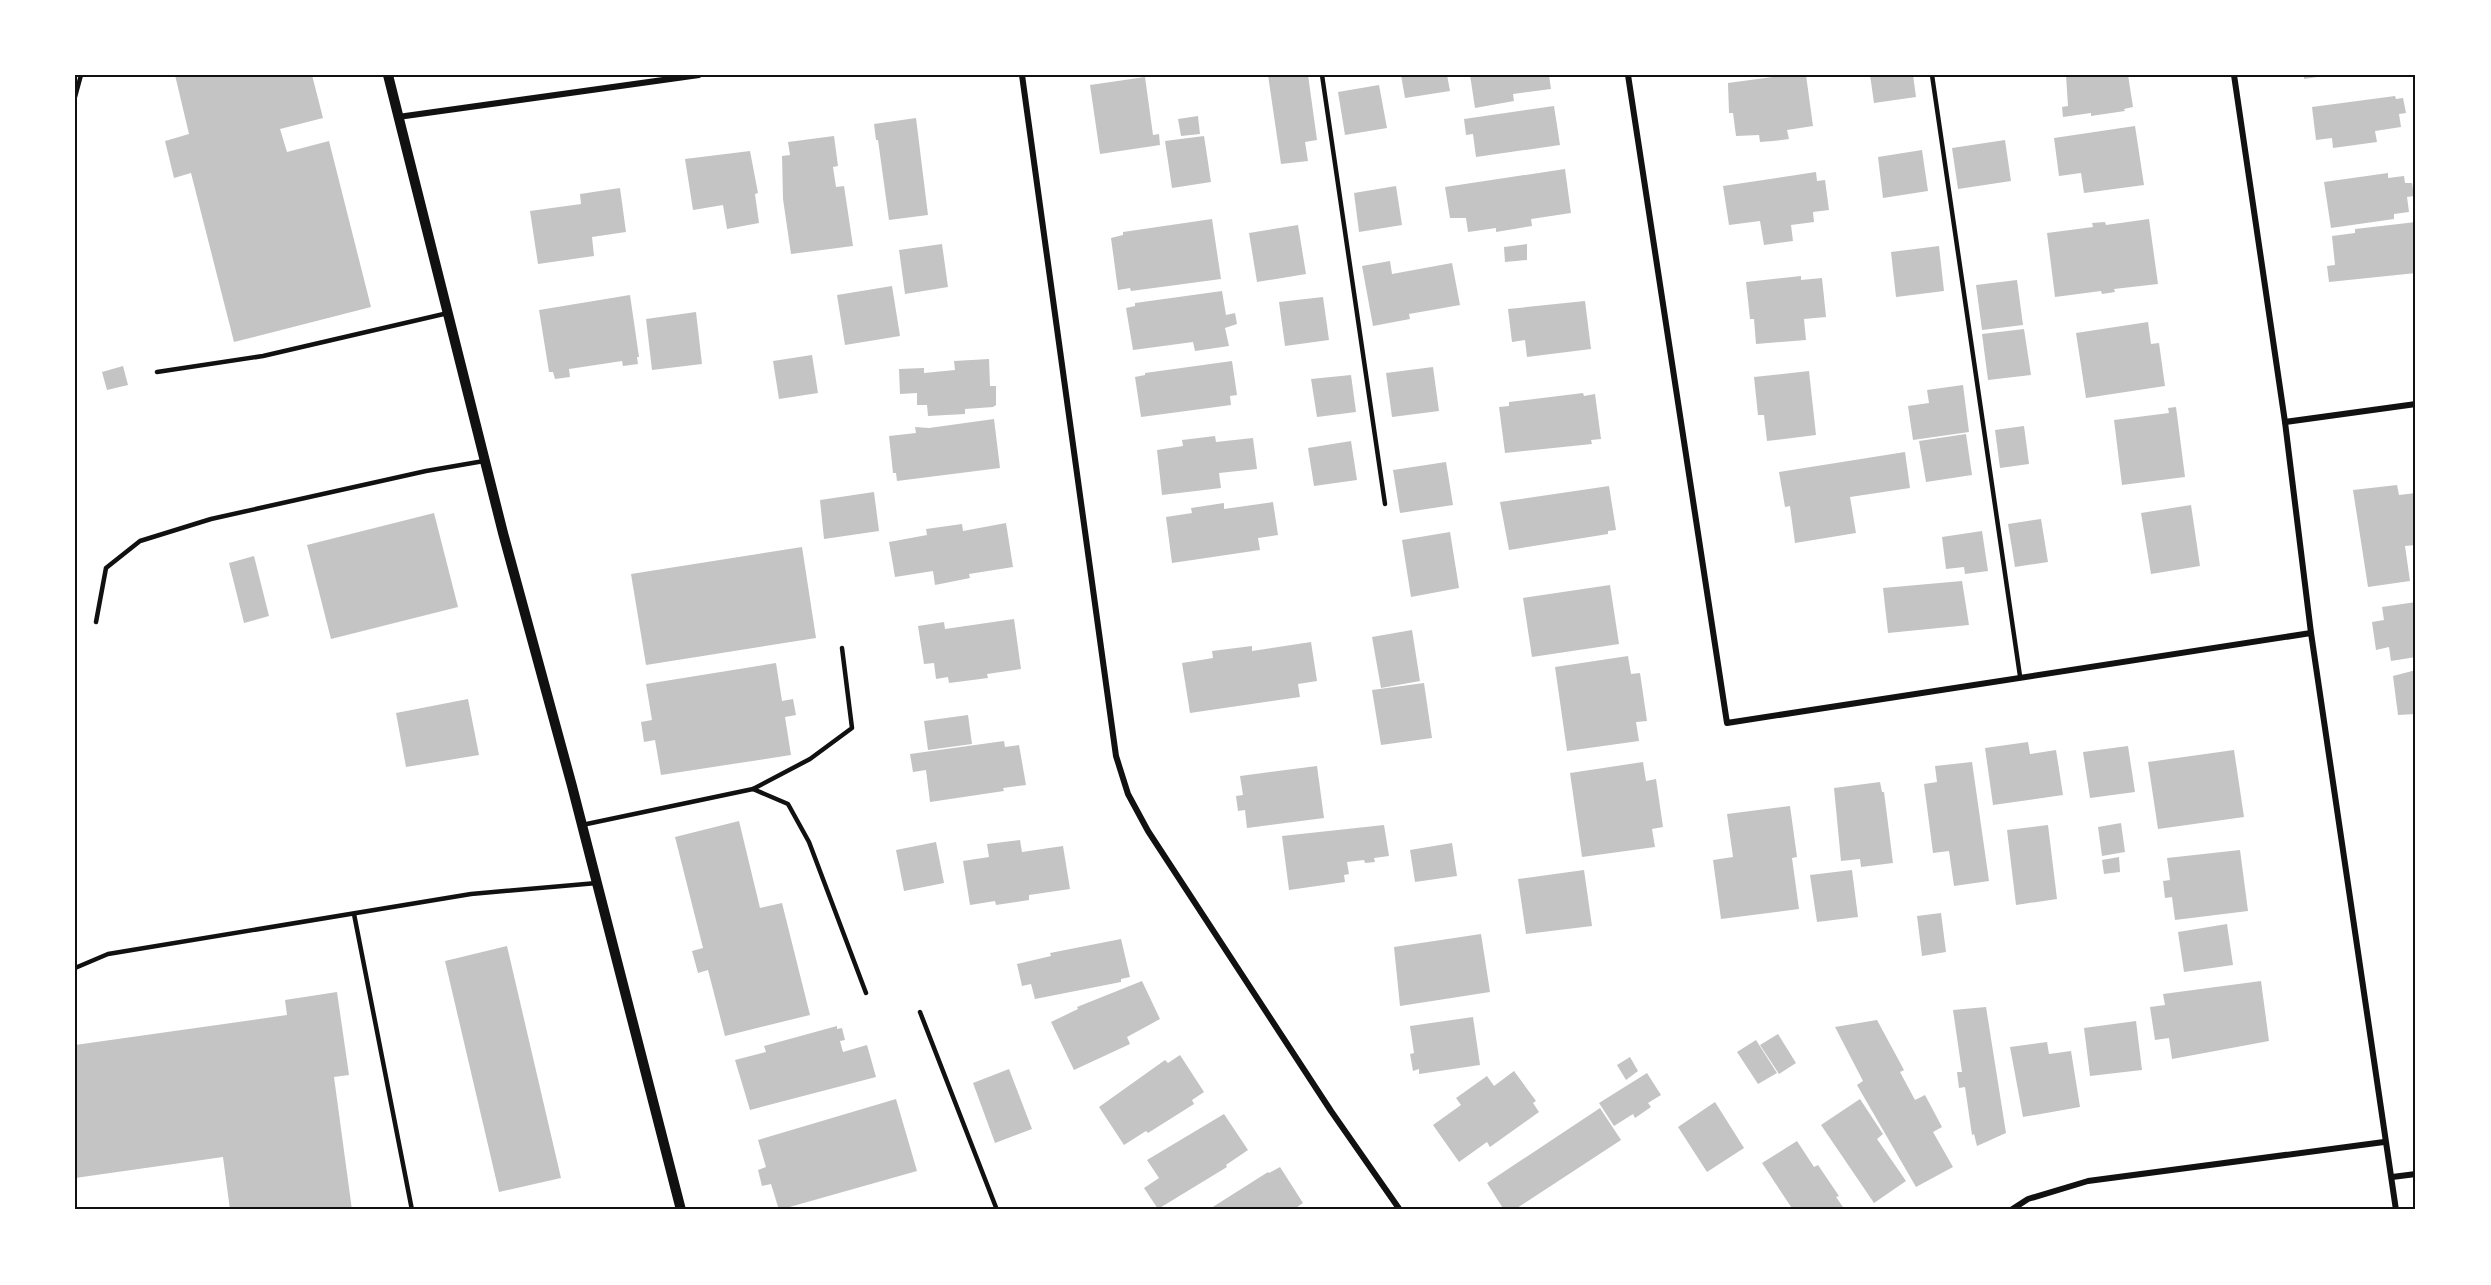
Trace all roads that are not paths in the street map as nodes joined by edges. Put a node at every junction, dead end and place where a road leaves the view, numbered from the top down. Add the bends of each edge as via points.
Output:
1 (81, 75) edge
2 (388, 75) edge
3 (699, 75) edge
4 (1022, 75) edge
5 (1322, 75) edge
6 (1628, 75) edge
7 (1932, 75) edge
8 (2234, 75) edge
9 (75, 98) edge
10 (398, 117) junction
11 (448, 313) junction
12 (157, 372) dead end
13 (2416, 404) edge
14 (2285, 422) junction
15 (484, 461) junction
16 (1385, 504) dead end
17 (96, 622) dead end
18 (2311, 633) junction
19 (842, 648) dead end
20 (2020, 676) junction
21 (753, 789) junction
22 (582, 825) junction
23 (597, 883) junction
24 (354, 914) junction
25 (75, 968) edge
26 (866, 993) dead end
27 (920, 1012) dead end
28 (2384, 1142) junction
29 (2416, 1174) edge
30 (2392, 1177) junction
31 (412, 1210) edge
32 (681, 1210) edge
33 (997, 1210) edge
34 (1400, 1210) edge
35 (2010, 1210) edge
36 (2396, 1210) edge

1 - 9 lane
2 - 10 street
3 - 10 street
4 - 34 street via 1116,756 1128,794 1148,831 1330,1111
5 - 16 lane
6 - 20 street via 1727,723
7 - 20 lane
8 - 14 street
10 - 11 street
11 - 12 lane via 263,356
11 - 15 street
13 - 14 street
14 - 18 street
15 - 17 lane via 212,519 140,541 106,568
15 - 22 street
18 - 20 street
18 - 28 street
19 - 21 lane via 852,728 810,759
21 - 22 lane
21 - 26 lane via 788,804 809,842
22 - 23 street
23 - 24 lane via 471,894
23 - 32 street
24 - 25 lane via 108,954
24 - 31 lane
27 - 33 lane
28 - 30 street
28 - 35 street via 2088,1181 2028,1199
29 - 30 street
30 - 36 street

